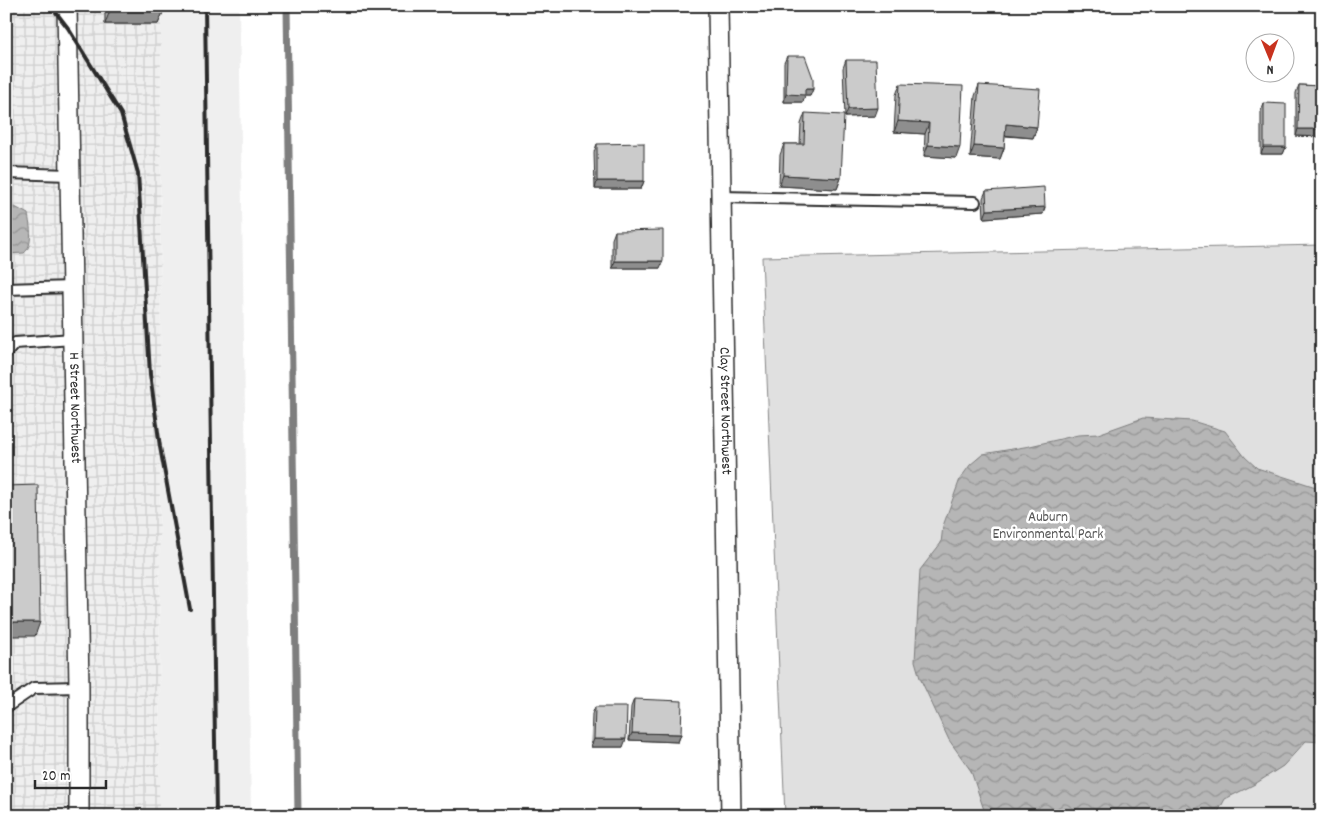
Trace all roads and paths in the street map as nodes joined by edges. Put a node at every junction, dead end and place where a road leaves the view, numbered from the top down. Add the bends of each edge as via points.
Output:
1 (67, 6) edge
2 (718, 6) edge
3 (6, 173) edge
4 (70, 175) junction
5 (720, 197) junction
6 (975, 202) dead end
7 (72, 287) junction
8 (6, 289) edge
9 (73, 339) junction
10 (6, 353) edge
11 (79, 687) junction
12 (6, 707) edge
13 (80, 814) edge
14 (731, 816) edge

1 - 4 street, H Street Northwest
2 - 5 street, Clay Street Northwest
3 - 4 lane
4 - 7 street, H Street Northwest
5 - 6 lane
5 - 14 street, Clay Street Northwest
7 - 8 lane
7 - 9 street, H Street Northwest
9 - 10 lane via 16,343
9 - 11 street, H Street Northwest
11 - 12 lane via 34,688
11 - 13 street, H Street Northwest

